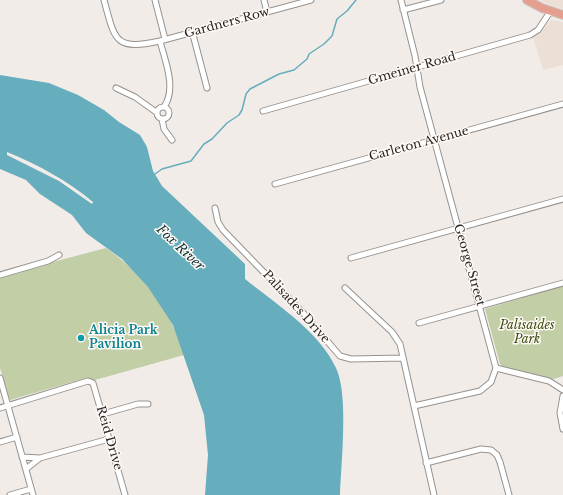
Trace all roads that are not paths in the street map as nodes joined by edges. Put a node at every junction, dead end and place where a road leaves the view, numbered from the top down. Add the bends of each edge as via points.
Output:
1 (104, 0) edge
2 (155, 0) edge
3 (264, 0) edge
4 (311, 0) edge
5 (401, 0) edge
6 (441, 0) edge
7 (527, 0) edge
8 (403, 10) junction
9 (267, 12) junction
10 (550, 12) junction
11 (563, 15) edge
12 (192, 32) junction
13 (163, 40) junction
14 (417, 68) junction
15 (116, 88) dead end
16 (207, 88) dead end
17 (563, 104) edge
18 (164, 107) junction
19 (263, 111) dead end
20 (156, 112) junction
21 (162, 119) junction
22 (434, 139) junction
23 (172, 140) dead end
24 (274, 184) dead end
25 (563, 199) edge
26 (215, 208) dead end
27 (458, 229) junction
28 (59, 255) dead end
29 (351, 258) dead end
30 (0, 275) edge
31 (563, 283) edge
32 (345, 288) dead end
33 (480, 305) junction
34 (419, 322) dead end
35 (403, 358) junction
36 (496, 368) junction
37 (0, 378) edge
38 (563, 390) edge
39 (563, 396) edge
40 (148, 404) dead end
41 (8, 406) junction
42 (414, 406) junction
43 (0, 408) edge
44 (103, 414) junction
45 (563, 429) edge
46 (16, 437) junction
47 (109, 439) junction
48 (0, 442) edge
49 (22, 457) junction
50 (40, 458) junction
51 (426, 463) junction
52 (26, 469) junction
53 (31, 489) junction
54 (10, 495) edge
55 (33, 495) edge
56 (125, 495) edge
57 (434, 495) edge
58 (509, 495) edge

1 - 13 street, Gardners Row via 112,29 119,39 134,46
2 - 13 street
3 - 9 street
4 - 9 street, Gardners Row
5 - 8 street, George Street
6 - 8 street
7 - 10 main road
8 - 14 street, George Street
9 - 12 street, Gardners Row
10 - 11 main road
10 - 14 street, Gmeiner Road via 538,30 530,35
12 - 13 street, Gardners Row
12 - 16 street
13 - 18 street via 170,78 169,95
14 - 19 street, Gmeiner Road
14 - 22 street, George Street via 417,78
15 - 20 street via 135,97
17 - 22 street, Carleton Avenue
18 - 20 street via 158,108
18 - 21 street via 168,109 168,115
20 - 21 street
21 - 23 street via 164,129
22 - 24 street, Carleton Avenue
22 - 27 street, George Street
25 - 27 street
26 - 35 street, Palisades Drive via 220,226 304,314 340,356 352,359
27 - 29 street
27 - 33 street, George Street
28 - 30 street via 48,261
31 - 33 street
32 - 35 street via 395,334
33 - 34 street
33 - 36 street, George Street
35 - 42 street
36 - 38 street via 549,381
36 - 42 street via 491,382 480,391
37 - 41 street
39 - 45 street via 560,413
40 - 44 street via 138,404
41 - 43 street
41 - 44 street, Reid Drive via 91,382 95,386
41 - 46 street
42 - 51 street
44 - 47 street, Reid Drive
46 - 48 street
46 - 49 street
47 - 50 street
47 - 56 street, Reid Drive
49 - 50 street
49 - 52 street
50 - 52 street
51 - 57 street
51 - 58 street via 481,449 491,450 500,462
52 - 53 street
53 - 54 street
53 - 55 street

